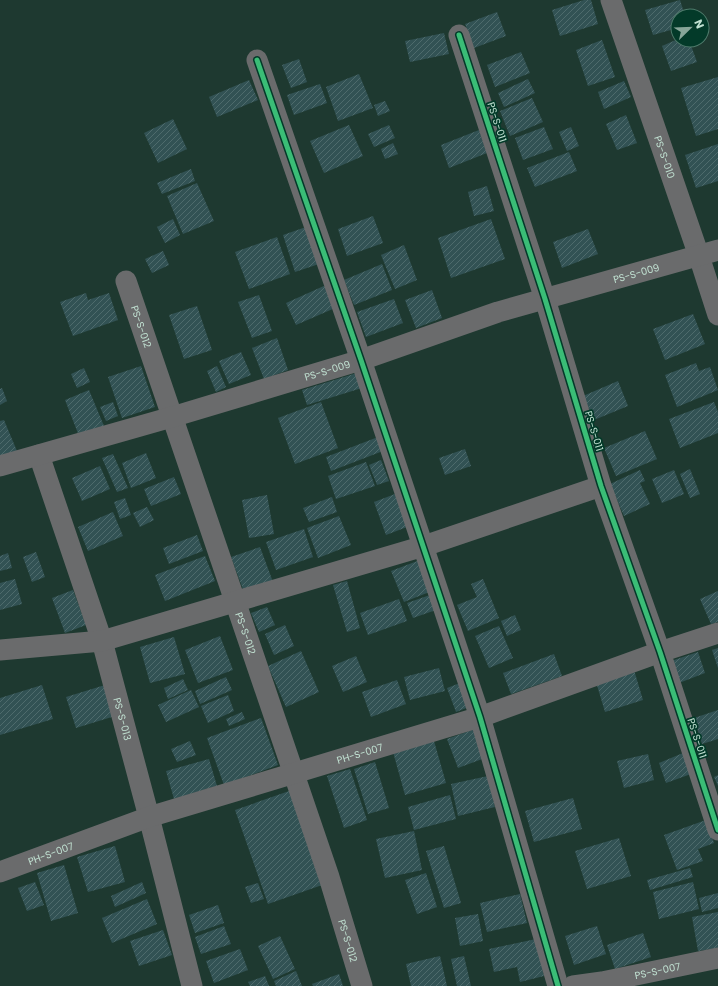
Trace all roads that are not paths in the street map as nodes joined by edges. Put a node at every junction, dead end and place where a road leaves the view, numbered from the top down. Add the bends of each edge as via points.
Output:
1 (611, 0) edge
2 (459, 36) dead end
3 (257, 60) dead end
4 (709, 253) edge
5 (126, 281) dead end
6 (545, 299) junction
7 (718, 315) edge
8 (361, 360) junction
9 (172, 416) junction
10 (39, 455) junction
11 (0, 466) edge
12 (601, 486) junction
13 (424, 546) junction
14 (236, 602) junction
15 (718, 633) edge
16 (102, 641) junction
17 (0, 650) edge
18 (660, 652) junction
19 (480, 717) junction
20 (294, 773) junction
21 (149, 817) junction
22 (718, 830) edge
23 (0, 872) edge
24 (718, 958) edge
25 (192, 986) edge
26 (362, 986) edge
27 (558, 986) edge
28 (573, 986) edge

1 - 4 street, PS-S-010
2 - 6 street, PS-S-011
3 - 8 street
4 - 6 street, PS-S-009
4 - 7 street, PS-S-010
5 - 9 street, PS-S-012
6 - 8 street, PS-S-009 via 498,312
6 - 12 street, PS-S-011
8 - 9 street, PS-S-009
8 - 13 street
9 - 10 street, PS-S-009
9 - 14 street, PS-S-012
10 - 11 street, PS-S-009
10 - 16 street, PS-S-013
12 - 13 street
12 - 18 street, PS-S-011
13 - 14 street
13 - 19 street
14 - 16 street
14 - 20 street, PS-S-012
15 - 18 street, PH-S-007
16 - 17 street
16 - 21 street, PS-S-013
18 - 19 street, PH-S-007
18 - 22 street, PS-S-011
19 - 20 street, PH-S-007
19 - 27 street
20 - 21 street, PH-S-007
20 - 26 street, PS-S-012
21 - 23 street, PH-S-007
21 - 25 street, PS-S-013
24 - 28 street, PS-S-007

